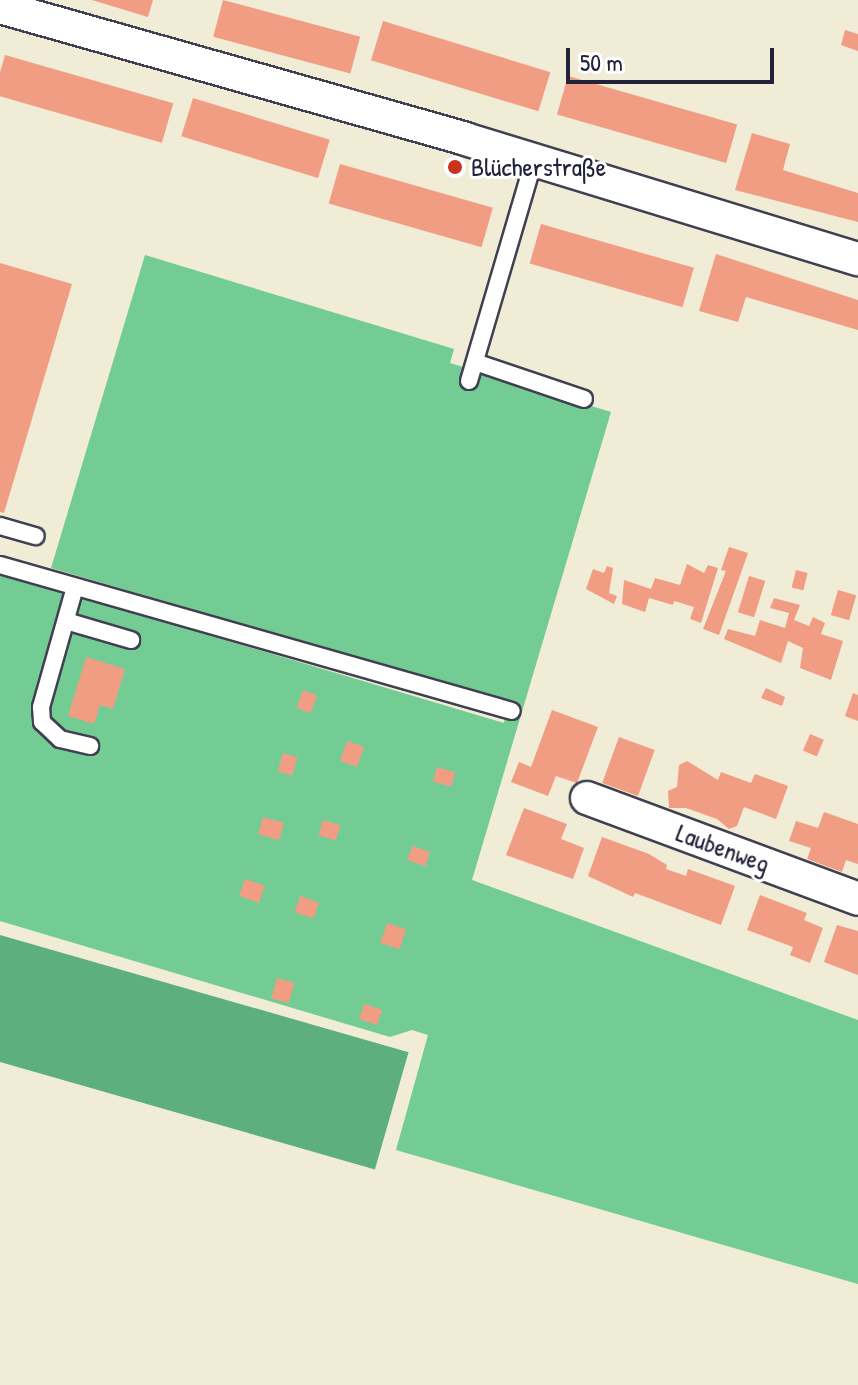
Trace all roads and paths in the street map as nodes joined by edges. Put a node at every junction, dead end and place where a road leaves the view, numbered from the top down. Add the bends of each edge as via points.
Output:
1 (0, 7) edge
2 (534, 160) junction
3 (858, 259) edge
4 (475, 362) junction
5 (469, 381) dead end
6 (584, 399) dead end
7 (0, 526) edge
8 (36, 536) dead end
9 (0, 565) edge
10 (75, 587) junction
11 (66, 621) junction
12 (131, 640) dead end
13 (512, 711) dead end
14 (90, 746) dead end
15 (587, 798) dead end
16 (858, 899) edge

1 - 2 street
2 - 3 street
2 - 4 lane
4 - 5 lane
4 - 6 lane
7 - 8 lane
9 - 10 lane
10 - 11 lane
10 - 13 lane
11 - 12 lane
11 - 14 lane via 41,707 42,722 60,739
15 - 16 street, Laubenweg

